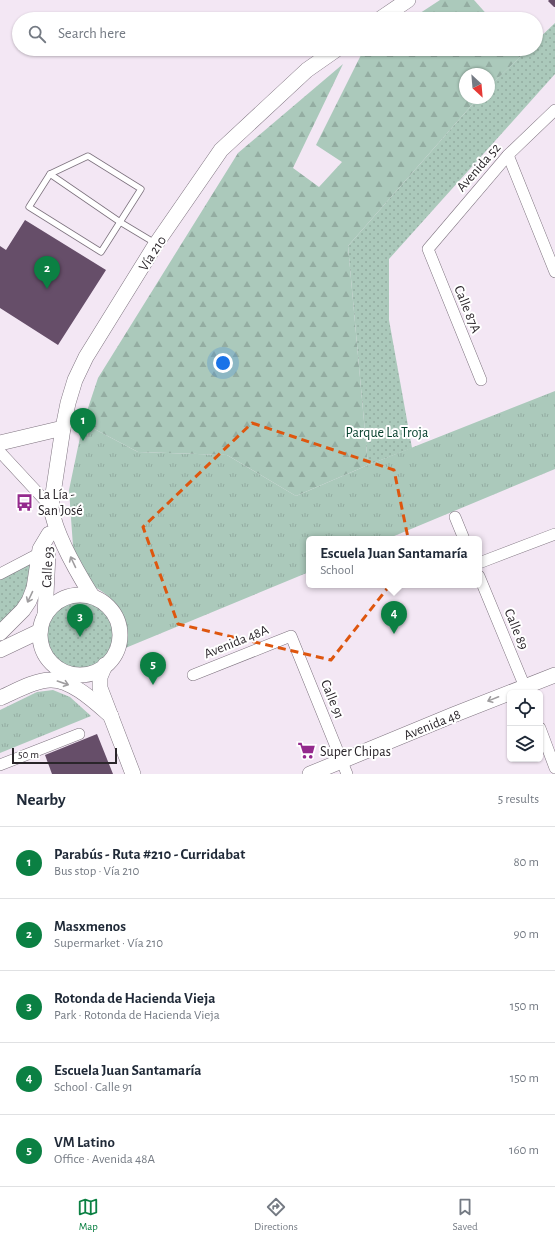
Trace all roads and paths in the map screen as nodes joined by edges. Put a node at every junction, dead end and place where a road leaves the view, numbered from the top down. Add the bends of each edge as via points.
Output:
1 (408, 0) edge
2 (390, 12) edge
3 (327, 56) edge
4 (555, 110) edge
5 (508, 155) junction
6 (50, 174) junction
7 (120, 222) junction
8 (156, 244) junction
9 (428, 249) joint
10 (555, 272) edge
11 (480, 380) dead end
12 (63, 428) junction
13 (0, 443) edge
14 (0, 452) edge
15 (52, 513) junction
16 (455, 517) dead end
17 (49, 534) junction
18 (555, 534) edge
19 (463, 536) edge
20 (40, 553) junction
21 (482, 562) edge
22 (0, 574) edge
23 (482, 583) edge
24 (92, 596) junction
25 (45, 615) junction
26 (40, 631) junction
27 (0, 633) edge
28 (291, 636) joint
29 (0, 650) edge
30 (54, 665) junction
31 (105, 666) junction
32 (79, 675) junction
33 (193, 675) dead end
34 (555, 675) edge
35 (100, 688) junction
36 (0, 690) edge
37 (526, 690) edge
38 (0, 698) edge
39 (507, 698) edge
40 (110, 716) junction
41 (79, 734) dead end
42 (543, 736) edge
43 (0, 765) edge
44 (344, 768) edge
45 (555, 768) edge
46 (133, 774) edge
47 (310, 774) edge

1 - 2 main road
3 - 8 main road, Vía 210 via 307,70 222,150
4 - 5 street, Avenida 52
5 - 9 street, Avenida 52
5 - 10 street
6 - 7 lane
6 - 7 lane via 88,156 141,189
6 - 7 lane via 29,207 101,252
7 - 8 lane
8 - 12 main road, Vía 210 via 86,357 75,380
9 - 11 street, Calle 87A
12 - 13 main road
12 - 15 main road, Vía 210
14 - 15 street, Calle 93
15 - 17 main road, Calle 93
24 -> 15 main road, Calle 93 via 75,568
16 - 19 street
17 - 20 main road via 42,544
17 - 25 main road, Calle 93
18 - 21 street
20 - 22 street
20 -> 27 main road via 29,601
23 - 37 street, Calle 89
24 - 25 main road via 65,597 53,604
24 - 31 main road via 109,607 119,626 117,648
25 - 26 main road
26 - 29 main road
26 - 30 main road via 40,644 45,656
28 - 33 street, Avenida 48A
28 - 44 street, Calle 91
30 - 32 main road via 66,672
30 - 36 main road
31 - 32 main road
31 - 35 main road via 100,677
32 - 35 main road
34 - 37 main road, Avenida 48
35 - 40 main road
38 -> 40 main road via 37,683 58,681 72,686 94,700
39 -> 44 main road, Avenida 48
40 - 46 main road
41 - 43 street
42 - 45 street
44 - 47 main road, Avenida 48

